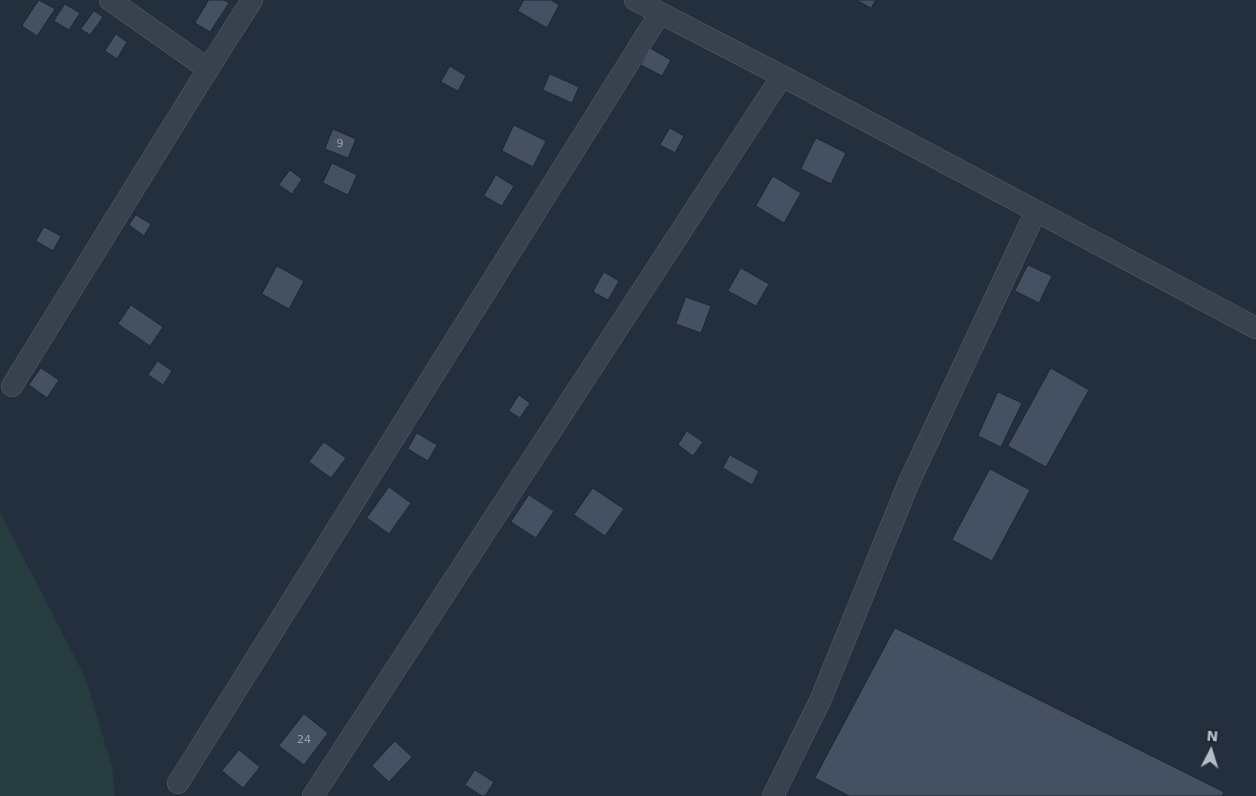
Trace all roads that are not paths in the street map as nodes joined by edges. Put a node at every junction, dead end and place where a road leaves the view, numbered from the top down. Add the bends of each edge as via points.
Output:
1 (110, 0) edge
2 (252, 0) edge
3 (635, 0) edge
4 (660, 13) junction
5 (208, 69) junction
6 (782, 76) junction
7 (1036, 211) junction
8 (1256, 328) edge
9 (12, 386) dead end
10 (178, 783) dead end
11 (313, 796) edge
12 (773, 796) edge

1 - 5 street
2 - 5 street
3 - 4 street
4 - 6 street
4 - 10 street
5 - 9 street
6 - 7 street
6 - 11 street
7 - 8 street
7 - 12 street via 909,482 820,701

